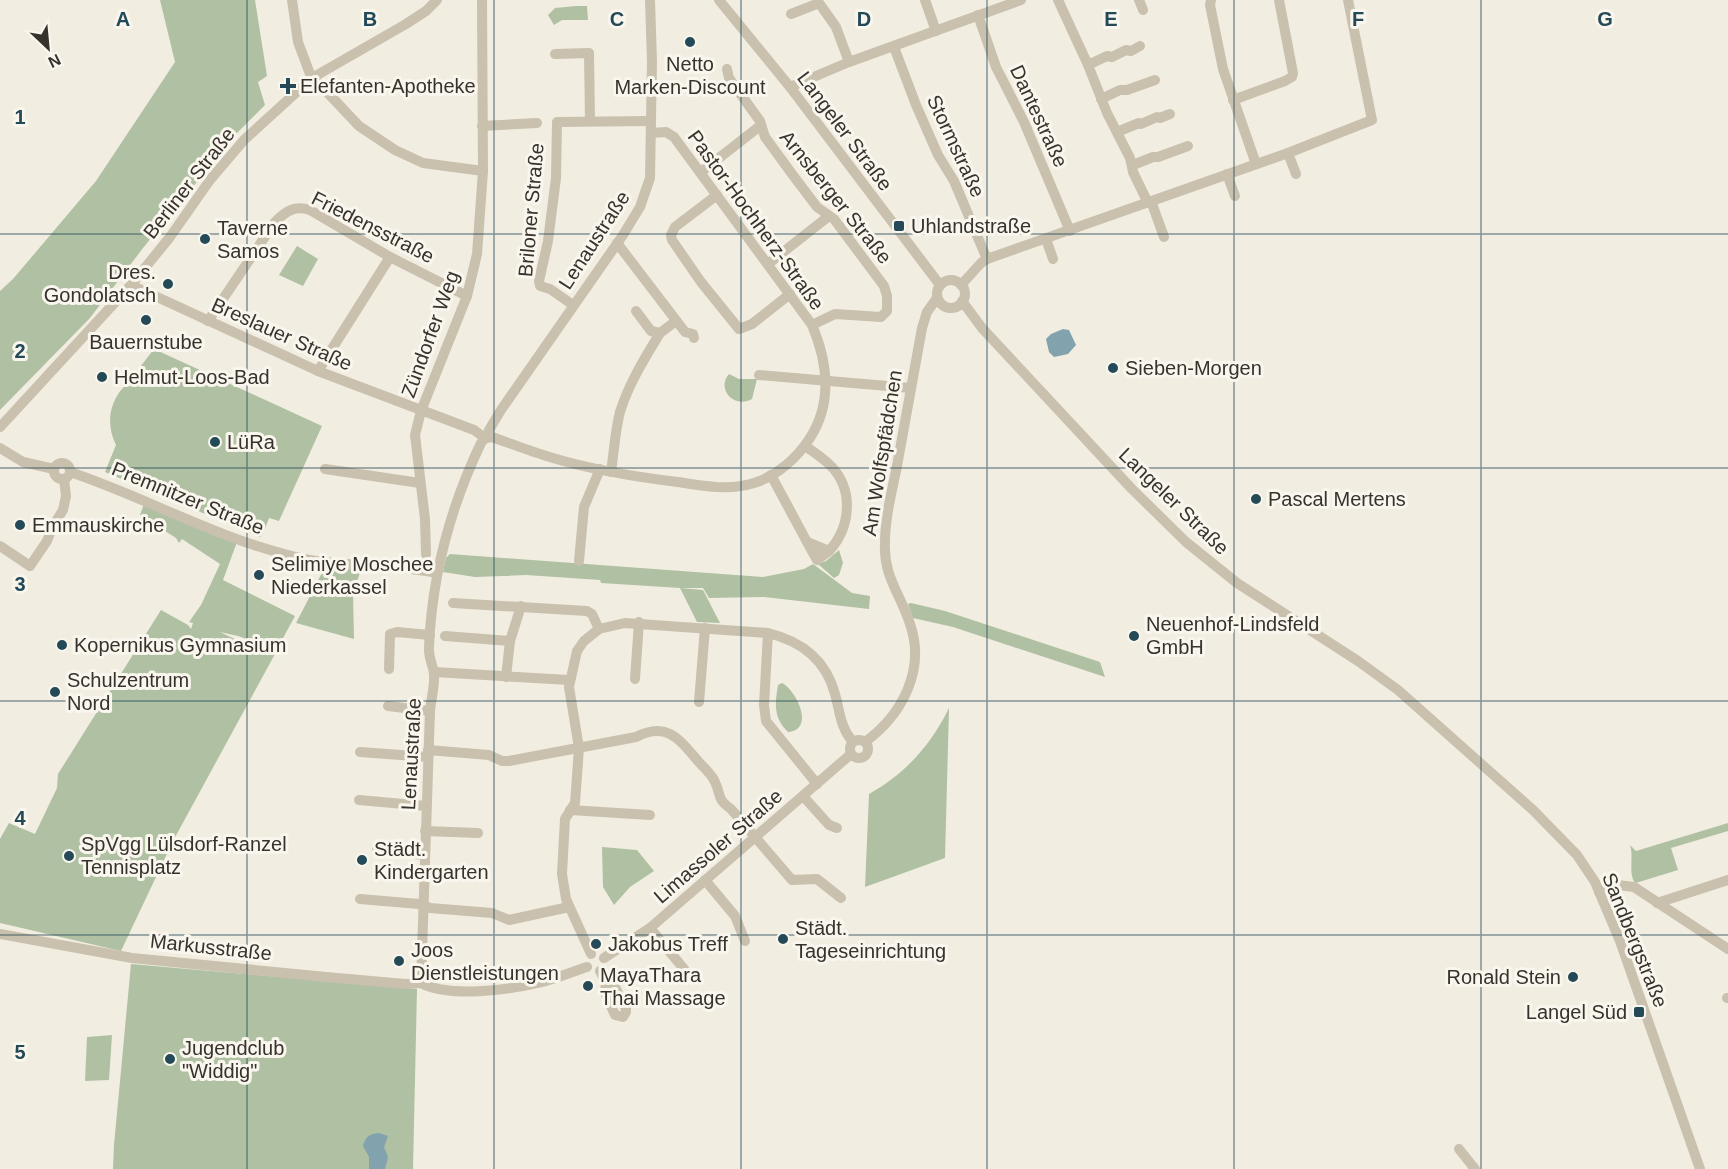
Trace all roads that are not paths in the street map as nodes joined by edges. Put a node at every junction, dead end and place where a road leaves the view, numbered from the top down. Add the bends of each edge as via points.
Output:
1 (292, 0) edge
2 (437, 0) edge
3 (482, 0) edge
4 (650, 0) edge
5 (719, 0) edge
6 (925, 0) edge
7 (1021, 0) edge
8 (1058, 0) edge
9 (1211, 0) edge
10 (1279, 0) edge
11 (1348, 0) edge
12 (1001, 3) edge
13 (791, 14) dead end
14 (978, 15) junction
15 (936, 31) junction
16 (1140, 46) dead end
17 (894, 47) junction
18 (555, 54) dead end
19 (849, 62) junction
20 (1088, 65) junction
21 (727, 69) dead end
22 (312, 78) junction
23 (1155, 80) dead end
24 (790, 87) junction
25 (1101, 99) junction
26 (1233, 100) junction
27 (1170, 114) dead end
28 (590, 121) junction
29 (651, 121) junction
30 (537, 123) dead end
31 (482, 126) junction
32 (760, 126) junction
33 (1118, 132) junction
34 (651, 134) junction
35 (1188, 146) dead end
36 (1288, 153) junction
37 (1256, 164) junction
38 (1133, 165) junction
39 (483, 171) junction
40 (700, 172) junction
41 (1227, 174) junction
42 (1296, 174) dead end
43 (717, 195) junction
44 (1236, 196) dead end
45 (1149, 202) junction
46 (828, 216) junction
47 (1070, 231) junction
48 (1164, 237) dead end
49 (1046, 239) junction
50 (617, 243) junction
51 (390, 257) junction
52 (987, 259) junction
53 (1053, 259) dead end
54 (768, 264) junction
55 (131, 285) junction
56 (940, 285) junction
57 (961, 285) junction
58 (790, 294) junction
59 (467, 296) junction
60 (937, 297) junction
61 (573, 305) junction
62 (954, 305) junction
63 (636, 311) dead end
64 (208, 321) junction
65 (676, 321) junction
66 (812, 325) junction
67 (922, 328) junction
68 (660, 333) junction
69 (694, 338) dead end
70 (318, 371) junction
71 (759, 375) dead end
72 (826, 381) junction
73 (911, 388) junction
74 (421, 411) junction
75 (0, 427) edge
76 (485, 438) junction
77 (805, 446) junction
78 (0, 448) edge
79 (325, 469) dead end
80 (600, 469) junction
81 (611, 472) junction
82 (771, 475) junction
83 (67, 476) junction
84 (420, 483) junction
85 (0, 546) edge
86 (426, 554) dead end
87 (579, 561) dead end
88 (437, 573) junction
89 (453, 603) dead end
90 (520, 606) junction
91 (639, 622) junction
92 (705, 628) junction
93 (599, 629) junction
94 (768, 633) junction
95 (430, 635) junction
96 (445, 636) dead end
97 (510, 641) junction
98 (1369, 668) joint
99 (389, 669) dead end
100 (434, 672) junction
101 (506, 677) junction
102 (635, 680) dead end
103 (568, 681) junction
104 (699, 702) dead end
105 (388, 706) dead end
106 (430, 711) junction
107 (859, 742) junction
108 (579, 748) junction
109 (360, 752) dead end
110 (428, 754) junction
111 (851, 754) junction
112 (817, 784) junction
113 (803, 796) junction
114 (359, 800) dead end
115 (426, 806) junction
116 (570, 810) junction
117 (650, 815) dead end
118 (837, 828) dead end
119 (425, 831) junction
120 (478, 833) dead end
121 (755, 837) junction
122 (377, 850) dead end
123 (425, 855) junction
124 (705, 880) junction
125 (1728, 880) edge
126 (1599, 892) junction
127 (841, 898) dead end
128 (360, 899) dead end
129 (1657, 903) junction
130 (424, 906) junction
131 (569, 907) junction
132 (650, 928) junction
133 (0, 934) edge
134 (746, 941) dead end
135 (1728, 949) edge
136 (591, 954) junction
137 (604, 958) junction
138 (587, 967) junction
139 (600, 971) junction
140 (687, 979) dead end
141 (606, 982) dead end
142 (421, 983) junction
143 (1459, 1149) dead end
144 (1475, 1169) edge
145 (1700, 1169) edge

1 - 22 street via 298,42
2 - 22 street, Berliner Straße via 412,20
3 - 31 street, Zündorfer Weg
4 - 29 street, Lenaustraße
5 - 24 street, Langeler Straße
6 - 15 street
7 - 12 street
8 - 20 street
9 - 26 street
10 - 26 street via 1292,77
11 - 36 street via 1372,120
12 - 14 street
13 - 19 street via 819,3 836,27
14 - 15 street
14 - 47 street, Dantestraße via 996,67
15 - 17 street
16 - 20 street
17 - 19 street
17 - 52 street, Stormstraße via 920,114
18 - 28 street via 589,52
19 - 24 street
20 - 25 street
21 - 32 street, Arnsberger Straße
22 - 39 street via 358,126 395,150 423,164
22 - 55 street, Berliner Straße via 233,152
23 - 25 street
24 - 56 street, Langeler Straße
25 - 33 street
26 - 37 street
27 - 33 street
28 - 29 street, Briloner Straße
28 - 61 street, Briloner Straße via 557,122 556,178 539,281 540,286
29 - 34 street, Lenaustraße
30 - 31 street
31 - 39 street, Zündorfer Weg
32 - 40 street
32 - 46 street, Arnsberger Straße via 792,174
33 - 38 street
34 - 40 street, Pastor-Hochherz-Straße via 666,132 674,137
34 - 50 street, Lenaustraße via 648,188
35 - 38 street
36 - 37 street
36 - 42 street
37 - 41 street
38 - 45 street
39 - 59 street, Zündorfer Weg via 477,254
40 - 43 street, Pastor-Hochherz-Straße
41 - 44 street
41 - 45 street
43 - 54 street, Pastor-Hochherz-Straße
43 - 58 street via 675,227 671,235 701,282 739,329 752,324
45 - 47 street
45 - 48 street
46 - 54 street
46 - 66 street, Arnsberger Straße via 884,286 888,306 881,317 835,314
47 - 49 street
49 - 52 street
49 - 53 street
50 - 61 street, Lenaustraße
50 - 65 street
51 - 59 street, Friedensstraße
51 - 64 street, Friedensstraße via 310,210 295,208 275,222
51 - 70 street
52 - 57 street
54 - 58 street, Pastor-Hochherz-Straße
55 - 64 street, Breslauer Straße
55 - 75 street, Berliner Straße
56 - 57 street via 950,280
56 - 60 street
57 - 62 street via 964,292
58 - 66 street, Pastor-Hochherz-Straße
59 - 74 street, Zündorfer Weg
60 - 62 street
60 - 67 street, Am Wolfspfädchen
61 - 76 street, Lenaustraße
62 - 67 street via 934,314
62 - 98 street, Langeler Straße via 982,328 1186,542 1237,583
63 - 68 street via 651,331
64 - 70 street, Breslauer Straße
65 - 68 street
65 - 69 street
66 - 72 street, Pastor-Hochherz-Straße
67 - 73 street, Am Wolfspfädchen
68 - 81 street via 623,404
70 - 74 street, Breslauer Straße
71 - 72 street
72 - 73 street
72 - 77 street, Pastor-Hochherz-Straße via 823,410
73 - 107 street, Am Wolfspfädchen via 884,543 889,576 912,631 913,672 896,713 883,728
74 - 76 street, Pastor-Hochherz-Straße via 474,430
74 - 84 street, Zündorfer Weg via 415,435
76 - 80 street, Pastor-Hochherz-Straße
76 - 88 street, Lenaustraße via 463,479
77 - 82 street, Pastor-Hochherz-Straße
77 - 82 street via 836,472 847,501 844,529 830,550 807,542
78 - 83 street, Premnitzer Straße via 23,462 54,469 55,476
79 - 84 street
80 - 81 street, Pastor-Hochherz-Straße
80 - 87 street via 584,507
81 - 82 street, Pastor-Hochherz-Straße via 724,487 754,483
83 - 85 street via 63,510 30,566
83 - 88 street, Premnitzer Straße via 108,485 238,541 294,557
84 - 86 street, Zündorfer Weg
88 - 95 street, Lenaustraße
89 - 90 street
90 - 93 street via 587,611
90 - 97 street
91 - 92 street
91 - 93 street
91 - 102 street
92 - 94 street
92 - 104 street
93 - 103 street via 580,645
94 - 107 street via 785,637 816,657 832,684 841,724
94 - 112 street via 766,720
95 - 99 street via 390,634
95 - 100 street, Lenaustraße via 429,658
96 - 97 street
97 - 101 street
98 - 126 street, Sandbergstraße via 1558,833 1587,869
100 - 101 street
100 - 106 street, Lenaustraße
101 - 103 street
103 - 108 street
105 - 106 street
106 - 110 street, Lenaustraße
107 - 111 street via 850,748
107 - 111 street via 868,749 865,756
108 - 110 street via 509,761 489,755
108 - 116 street via 576,799
108 - 121 street via 636,737 647,731 670,733 715,780 720,801
109 - 110 street
110 - 115 street, Lenaustraße
111 - 112 street, Limassoler Straße
112 - 113 street, Limassoler Straße
113 - 118 street via 829,825
113 - 121 street, Limassoler Straße
114 - 115 street
115 - 119 street, Lenaustraße
116 - 117 street
116 - 131 street via 565,819 562,866
119 - 120 street
119 - 123 street, Lenaustraße
121 - 124 street, Limassoler Straße
121 - 127 street via 792,880 817,879
122 - 123 street
123 - 130 street, Lenaustraße
124 - 132 street, Limassoler Straße
124 - 134 street via 732,912
125 - 129 street
126 - 129 street via 1630,885
126 - 145 street, Sandbergstraße
128 - 130 street
129 - 135 street
130 - 131 street via 492,913 508,920
130 - 142 street, Lenaustraße
131 - 136 street
132 - 137 street, Limassoler Straße
132 - 140 street via 684,969
133 - 142 street, Markusstraße via 132,958 326,978
136 - 137 street via 599,953
136 - 138 street
137 - 139 street via 605,965
138 - 139 street
138 - 142 street via 510,988 441,990
139 - 141 street
143 - 144 street

